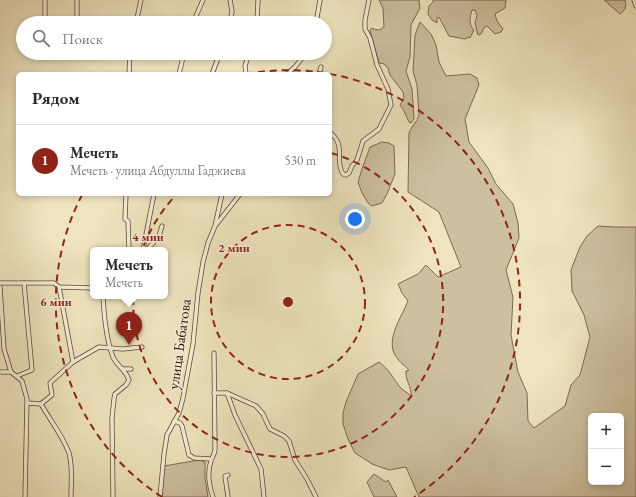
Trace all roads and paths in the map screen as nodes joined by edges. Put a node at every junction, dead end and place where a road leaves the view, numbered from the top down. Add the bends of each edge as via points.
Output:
1 (45, 0) edge
2 (77, 0) edge
3 (141, 0) edge
4 (203, 0) edge
5 (230, 0) edge
6 (258, 0) edge
7 (320, 0) edge
8 (369, 0) edge
9 (634, 0) edge
10 (636, 6) edge
11 (45, 16) edge
12 (77, 16) edge
13 (138, 16) edge
14 (196, 16) edge
15 (231, 16) edge
16 (257, 16) edge
17 (317, 16) edge
18 (130, 60) edge
19 (183, 60) edge
20 (217, 60) edge
21 (246, 60) edge
22 (300, 60) edge
23 (321, 67) dead end
24 (129, 72) edge
25 (180, 72) edge
26 (213, 72) edge
27 (246, 72) edge
28 (289, 72) edge
29 (319, 72) edge
30 (332, 134) edge
31 (126, 196) edge
32 (154, 196) edge
33 (222, 196) edge
34 (238, 196) edge
35 (162, 226) dead end
36 (215, 226) junction
37 (129, 247) edge
38 (143, 247) edge
39 (150, 247) edge
40 (0, 283) edge
41 (24, 283) junction
42 (0, 287) edge
43 (59, 287) junction
44 (90, 288) edge
45 (103, 299) edge
46 (142, 347) dead end
47 (110, 348) junction
48 (214, 353) dead end
49 (73, 362) junction
50 (123, 369) junction
51 (131, 369) dead end
52 (0, 372) edge
53 (11, 372) junction
54 (17, 376) junction
55 (214, 393) junction
56 (227, 393) junction
57 (28, 403) junction
58 (41, 404) junction
59 (174, 421) junction
60 (211, 459) junction
61 (228, 475) dead end
62 (25, 497) edge
63 (71, 497) edge
64 (113, 497) edge
65 (160, 497) edge
66 (213, 497) edge
67 (228, 497) edge
68 (264, 497) edge
69 (316, 497) edge

1 - 11 street
2 - 12 street
3 - 13 street
4 - 14 street
5 - 15 street
6 - 16 street
7 - 17 street
8 - 30 street via 365,30 386,84 391,105 379,129 362,141 357,160 346,175 340,170 338,142
9 - 10 street
18 - 24 street
19 - 25 street
20 - 26 street
21 - 27 street
22 - 28 street
23 - 29 street
31 - 37 street via 125,219 128,221
32 - 38 street
33 - 36 street, улица Бабатова
34 - 36 street
35 - 39 street via 159,236
36 - 59 street, улица Бабатова via 203,262 186,386
40 - 41 street
41 - 43 street via 54,283
41 - 54 street via 32,370
42 - 53 street via 4,349
43 - 44 street
43 - 49 street
45 - 47 street
46 - 47 street
47 - 49 street via 99,347
47 - 50 street via 114,359
48 - 55 street
49 - 58 street via 50,383 52,395
50 - 51 street
50 - 64 street via 129,380 115,394 113,406
52 - 53 street
53 - 54 street
54 - 57 street via 22,381
55 - 56 street
55 - 60 street via 215,449
56 - 68 street via 261,469
56 - 69 street via 256,406 270,429 289,441 295,460
57 - 58 street
57 - 62 street
58 - 63 street via 69,454
59 - 60 street via 182,426 189,455 194,458
59 - 65 street, улица Бабатова via 167,435
60 - 66 street via 209,479
61 - 67 street via 225,476

